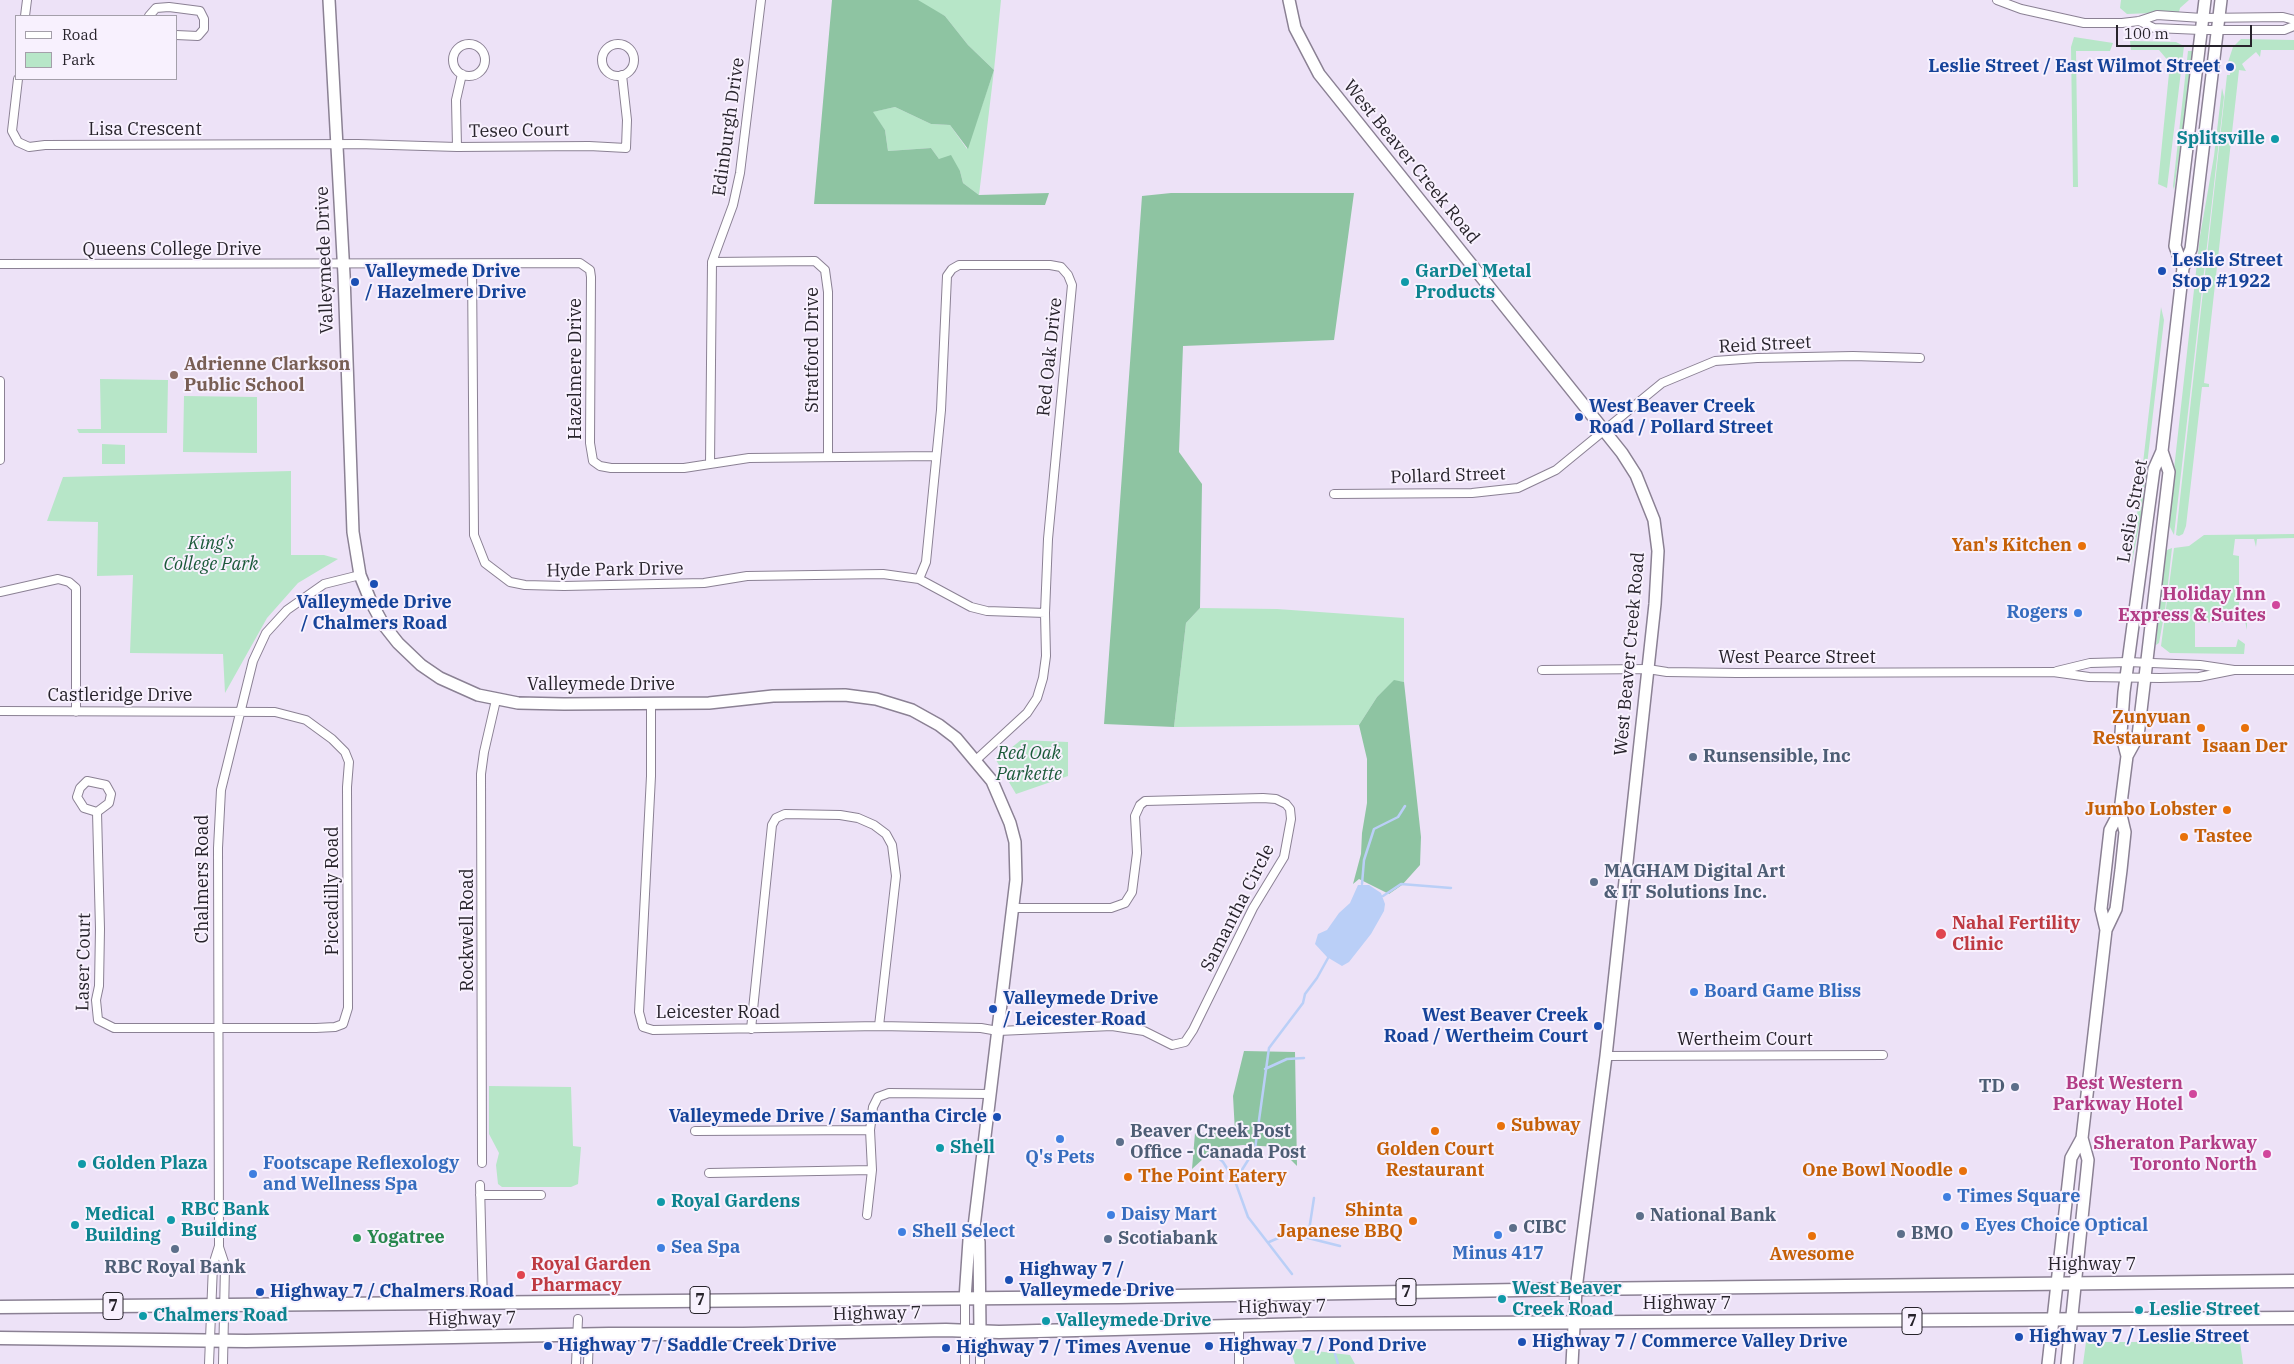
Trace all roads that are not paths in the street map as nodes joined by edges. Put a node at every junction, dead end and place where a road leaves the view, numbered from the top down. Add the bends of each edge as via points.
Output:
1 (27, 0) edge
2 (330, 0) edge
3 (761, 0) edge
4 (1289, 0) edge
5 (1997, 0) edge
6 (2205, 0) edge
7 (2221, 0) edge
8 (190, 4) edge
9 (25, 15) edge
10 (150, 15) edge
11 (2219, 17) junction
12 (2202, 18) junction
13 (2294, 20) edge
14 (2139, 22) junction
15 (2294, 26) edge
16 (2201, 30) junction
17 (2218, 30) junction
18 (178, 35) edge
19 (462, 74) junction
20 (622, 75) junction
21 (18, 80) edge
22 (338, 145) junction
23 (457, 147) junction
24 (712, 262) junction
25 (0, 264) edge
26 (344, 264) junction
27 (472, 264) junction
28 (2183, 268) junction
29 (1920, 358) dead end
30 (0, 381) edge
31 (1605, 432) junction
32 (2162, 451) junction
33 (936, 456) junction
34 (828, 457) junction
35 (0, 460) edge
36 (710, 464) junction
37 (1334, 494) dead end
38 (360, 574) junction
39 (919, 579) junction
40 (0, 592) edge
41 (1044, 613) junction
42 (2128, 662) junction
43 (2146, 664) junction
44 (1648, 669) junction
45 (1542, 670) dead end
46 (2234, 670) junction
47 (2294, 670) edge
48 (2053, 672) junction
49 (2127, 676) junction
50 (2145, 677) junction
51 (496, 700) junction
52 (651, 703) junction
53 (0, 711) edge
54 (239, 711) junction
55 (76, 712) junction
56 (2127, 756) junction
57 (976, 760) junction
58 (97, 812) junction
59 (1014, 908) junction
60 (879, 1026) junction
61 (219, 1029) junction
62 (751, 1029) junction
63 (998, 1031) junction
64 (1883, 1055) dead end
65 (1606, 1056) junction
66 (991, 1094) junction
67 (870, 1130) junction
68 (695, 1131) dead end
69 (2082, 1138) junction
70 (482, 1163) dead end
71 (872, 1170) junction
72 (709, 1173) dead end
73 (480, 1185) dead end
74 (480, 1195) junction
75 (542, 1195) dead end
76 (866, 1216) dead end
77 (974, 1228) junction
78 (219, 1246) junction
79 (2294, 1281) edge
80 (2057, 1283) junction
81 (2075, 1283) junction
82 (1576, 1289) junction
83 (965, 1298) junction
84 (980, 1298) junction
85 (483, 1303) junction
86 (210, 1305) junction
87 (225, 1305) junction
88 (0, 1307) edge
89 (578, 1318) dead end
90 (2294, 1318) edge
91 (2053, 1320) junction
92 (2071, 1320) junction
93 (1574, 1322) junction
94 (1239, 1326) junction
95 (964, 1330) junction
96 (980, 1331) junction
97 (583, 1334) junction
98 (0, 1338) edge
99 (209, 1340) junction
100 (224, 1341) junction
101 (209, 1364) edge
102 (223, 1364) edge
103 (576, 1364) edge
104 (588, 1364) edge
105 (965, 1364) edge
106 (980, 1364) edge
107 (1239, 1364) edge
108 (1572, 1364) edge
109 (2048, 1364) edge
110 (2066, 1364) edge

1 - 9 street
2 - 22 street, Valleymede Drive
3 - 24 street, Edinburgh Drive via 740,174 733,206
4 - 31 street, West Beaver Creek Road via 1295,28 1319,74
5 - 14 street via 2021,9 2084,23
6 - 12 street, Leslie Street
7 - 11 street, Leslie Street
8 - 10 street via 156,8
8 - 18 street via 200,11 204,29 198,36
11 - 12 street
11 - 13 street
11 - 17 street, Leslie Street
12 - 14 street via 2157,15
12 - 16 street, Leslie Street
14 - 16 street via 2154,28
15 - 17 street via 2284,30
16 - 17 street
16 - 28 street, Leslie Street via 2175,246
17 - 28 street, Leslie Street via 2191,249
19 - 19 street via 477,74 484,66 485,56 479,47 469,44 456,51 453,61
19 - 23 street via 456,100
20 - 20 street via 630,70 633,55 622,44 612,45 604,52 602,62 607,71
20 - 23 street, Teseo Court via 627,112 626,148
21 - 22 street, Lisa Crescent via 12,131 18,142 29,147
22 - 23 street, Teseo Court
22 - 26 street, Valleymede Drive
24 - 34 street, Stratford Drive via 815,261 825,270 828,292
24 - 36 street, Edinburgh Drive
25 - 26 street, Queens College Drive
26 - 27 street, Hazelmere Drive
26 - 38 street, Valleymede Drive via 350,491
27 - 36 street, Hazelmere Drive via 570,262 580,263 590,270 590,443 593,461 611,468 684,468
27 - 39 street, Hyde Park Drive via 474,535 485,564 491,570 510,582 564,586 704,583 747,576 883,574
28 - 32 street, Leslie Street
29 - 31 street, Reid Street via 1852,356 1715,361 1662,383
30 - 35 street
31 - 37 street, Pollard Street via 1556,470 1518,488 1472,494
31 - 44 street, West Beaver Creek Road via 1636,475 1654,520 1658,551
32 - 42 street, Leslie Street via 2154,469
32 - 43 street, Leslie Street via 2169,472
33 - 34 street, Hazelmere Drive
33 - 39 street, Red Oak Drive via 926,562
33 - 41 street, Red Oak Drive via 944,373 947,276 959,265 1061,267 1068,275 1072,293
34 - 36 street, Hazelmere Drive via 749,458
38 - 51 street, Valleymede Drive via 383,624 421,665 459,687
38 - 54 street, Chalmers Road via 324,584 295,603 276,621 259,645
39 - 41 street, Hyde Park Drive via 971,607 987,611
40 - 55 street via 58,579 76,588
41 - 57 street, Red Oak Drive via 1046,656 1037,698 1027,714
42 - 43 street, West Pearce Street
42 - 48 street, West Pearce Street via 2090,663
42 - 49 street, Leslie Street
43 - 46 street, West Pearce Street via 2200,665
43 - 50 street, Leslie Street
44 - 45 street, West Pearce Street
44 - 48 street, West Pearce Street via 1737,673
44 - 65 street, West Beaver Creek Road
46 - 47 street
46 - 50 street, West Pearce Street via 2199,677
48 - 49 street, West Pearce Street via 2089,677
49 - 50 street, West Pearce Street
49 - 56 street, Leslie Street via 2121,733
50 - 56 street, Leslie Street via 2138,736
51 - 52 street, Valleymede Drive via 564,704
51 - 70 street, Rockwell Road via 481,774
52 - 57 street, Valleymede Drive via 727,702 773,696 845,695 876,699 912,710 939,725
52 - 62 street, Leicester Road via 651,776 640,1022 643,1027 653,1030
53 - 55 street, Castleridge Drive
54 - 55 street, Castleridge Drive
54 - 61 street, Chalmers Road via 218,806
54 - 61 street, Piccadilly Road via 275,712 306,720 332,740 349,759 348,1011 343,1024 335,1027
56 - 69 street, Leslie Street via 2120,811 2110,830 2101,909 2106,930
57 - 59 street, Valleymede Drive via 992,781 1015,842
58 - 58 street via 109,803 111,794 106,785 87,781 77,798 84,808
58 - 61 street, Laser Court via 98,1020 114,1028
59 - 63 street, Valleymede Drive
59 - 63 street, Samantha Circle via 1111,908 1125,902 1132,892 1137,853 1135,816 1145,801 1263,798 1276,799 1290,809 1284,856 1253,908 1185,1042 1172,1044 1128,1027
60 - 62 street, Leicester Road
60 - 62 street via 896,876 892,845 886,834 858,818 785,814 772,824
60 - 63 street, Leicester Road
61 - 78 street, Chalmers Road
63 - 66 street, Valleymede Drive
64 - 65 street, Wertheim Court
65 - 82 street, West Beaver Creek Road
66 - 67 street via 889,1093 878,1097 875,1102
66 - 77 street, Valleymede Drive
67 - 68 street
67 - 71 street
69 - 80 street, Leslie Street via 2071,1158
69 - 81 street, Leslie Street via 2088,1160
71 - 72 street
71 - 76 street
73 - 74 street
74 - 75 street
74 - 85 street
77 - 83 street, Valleymede Drive via 968,1240
77 - 84 street, Valleymede Drive via 979,1242
78 - 86 street, Chalmers Road via 213,1265
78 - 87 street, Chalmers Road via 225,1265
79 - 81 main road, Highway 7 / 7
80 - 81 main road, Highway 7 / 7
80 - 82 main road, Highway 7 / 7
80 - 91 street, Leslie Street
81 - 92 street, Leslie Street
82 - 84 main road, Highway 7 / 7
82 - 93 street, West Beaver Creek Road
83 - 84 main road, Highway 7 / 7
83 - 85 main road, Highway 7 / 7
83 - 95 street
84 - 96 street, Valleymede Drive
85 - 87 main road, Highway 7 / 7
86 - 87 main road, Highway 7 / 7
86 - 88 main road, Highway 7 / 7
86 - 99 street, Chalmers Road
87 - 100 street, Chalmers Road
89 - 97 street
90 - 92 main road, Highway 7 / 7
91 - 92 main road, Highway 7 / 7
91 - 93 main road, Highway 7 / 7
91 - 109 street, Leslie Street
92 - 110 street, Leslie Street
93 - 94 main road, Highway 7 / 7
93 - 108 street, West Beaver Creek Road
94 - 96 main road, Highway 7 / 7
94 - 107 street
95 - 96 main road, Highway 7 / 7
95 - 97 main road, Highway 7 / 7
95 - 105 street
96 - 106 street
97 - 100 main road, Highway 7 / 7
97 - 103 street
97 - 104 street
98 - 99 main road, Highway 7 / 7
99 - 100 main road, Highway 7 / 7
99 - 101 street, Chalmers Road
100 - 102 street, Chalmers Road

